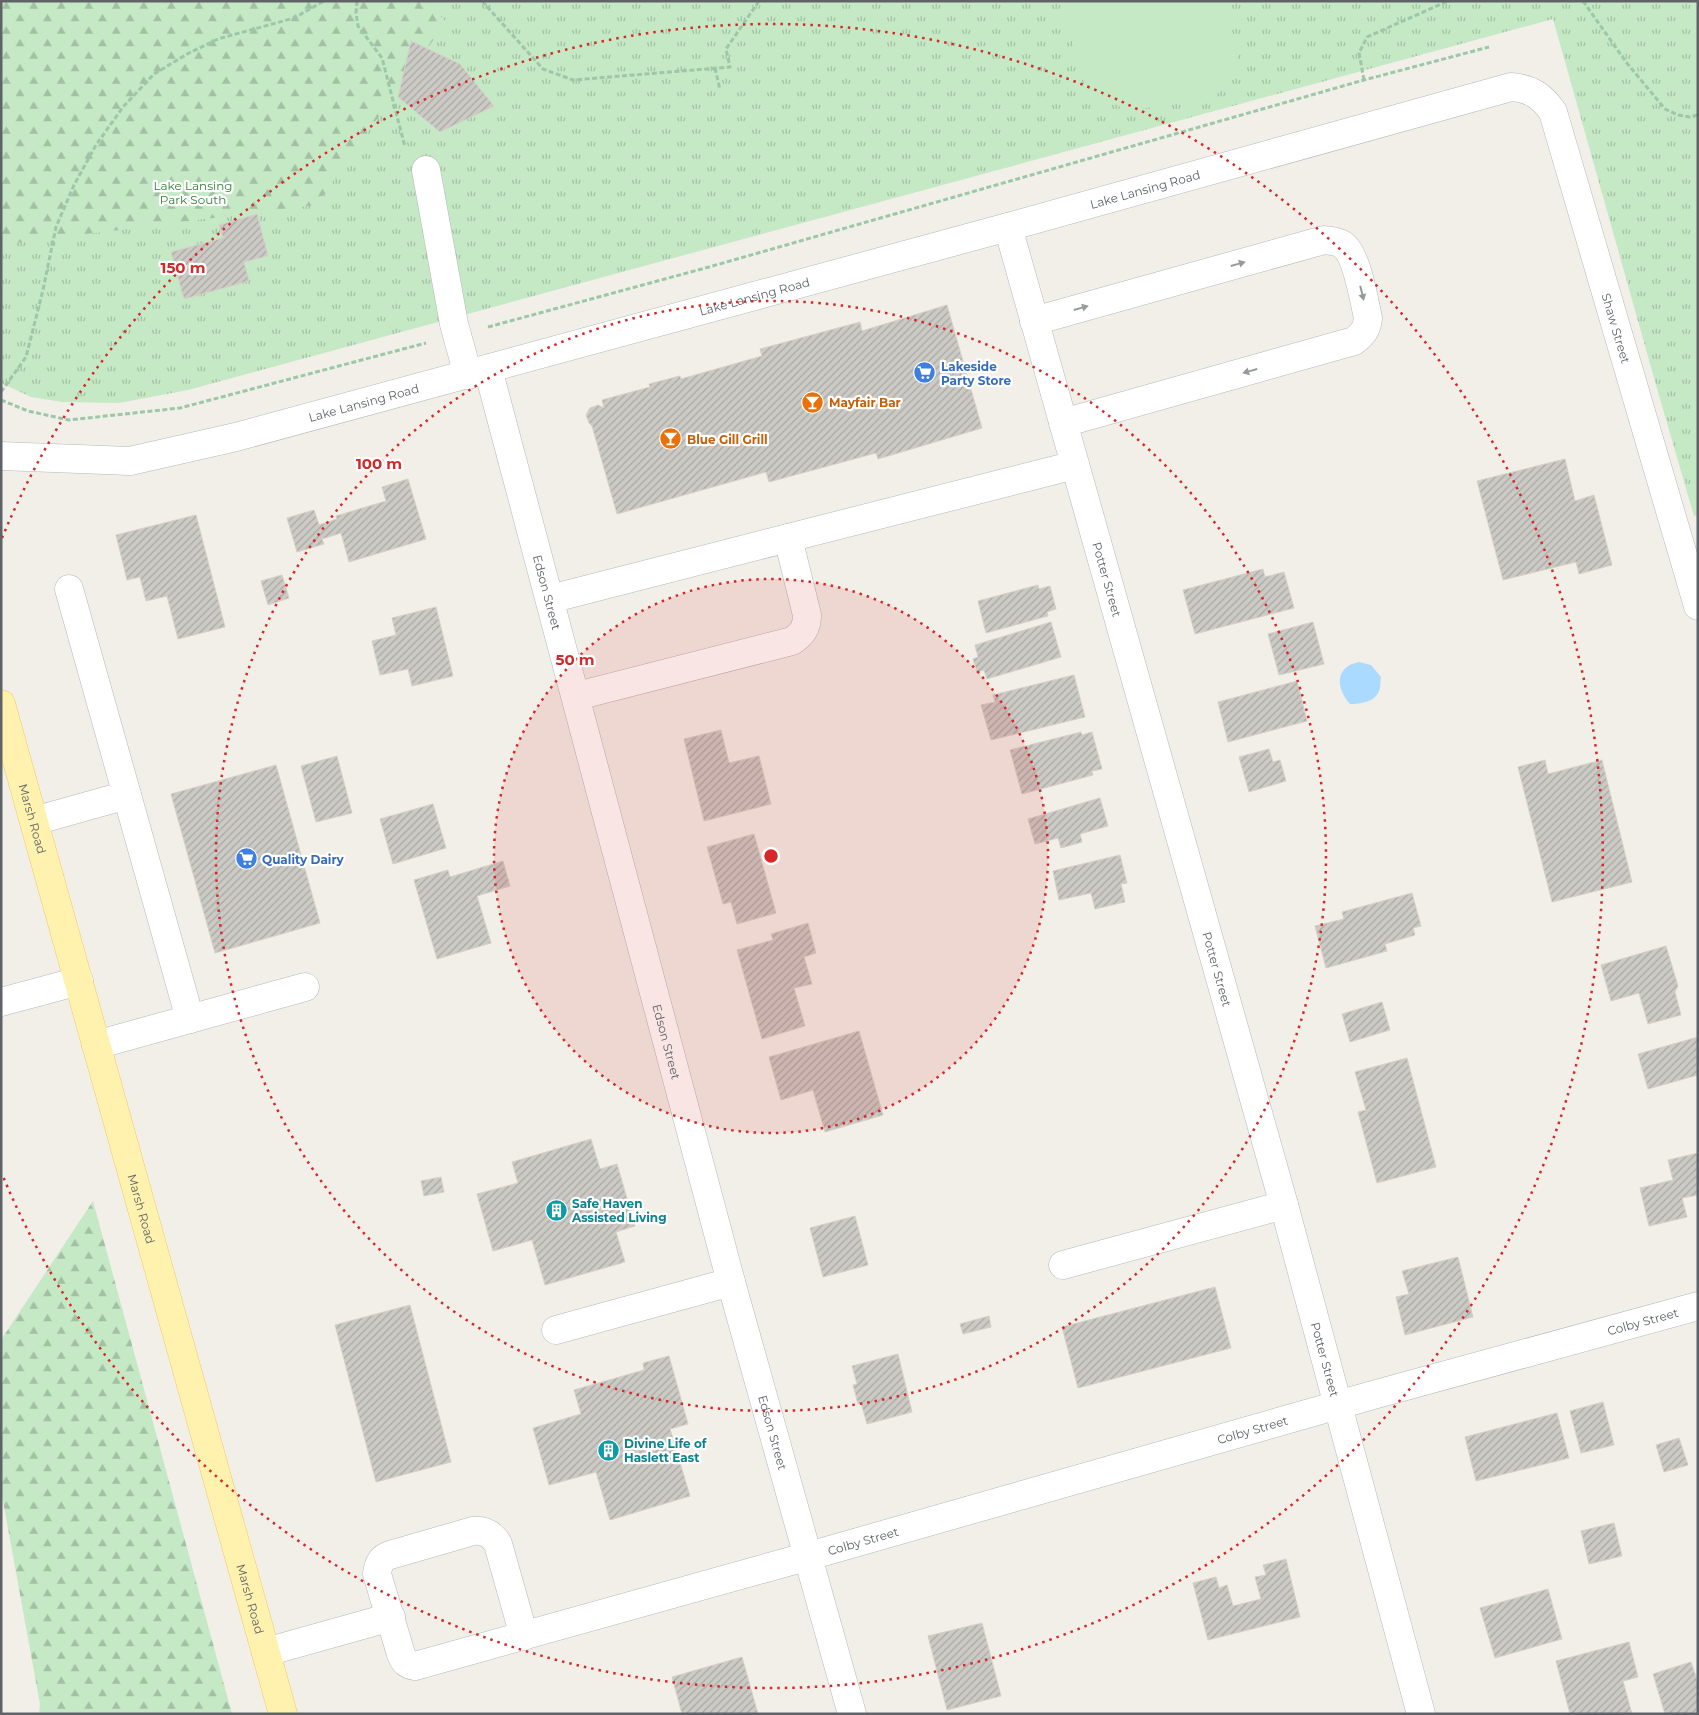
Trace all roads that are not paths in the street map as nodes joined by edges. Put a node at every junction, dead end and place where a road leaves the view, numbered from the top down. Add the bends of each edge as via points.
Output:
1 (1500, 89) joint
2 (426, 170) dead end
3 (1008, 227) junction
4 (1034, 321) junction
5 (478, 372) junction
6 (1063, 423) junction
7 (1, 456) edge
8 (1075, 465) junction
9 (788, 538) junction
10 (69, 588) dead end
11 (550, 599) junction
12 (1698, 606) edge
13 (577, 696) junction
14 (3, 720) edge
15 (127, 795) junction
16 (34, 821) junction
17 (79, 981) junction
18 (305, 987) dead end
19 (1, 1002) edge
20 (190, 1019) junction
21 (96, 1045) junction
22 (1284, 1205) junction
23 (1063, 1265) dead end
24 (731, 1282) junction
25 (1698, 1306) edge
26 (556, 1330) dead end
27 (1337, 1406) junction
28 (809, 1556) junction
29 (390, 1618) junction
30 (524, 1636) junction
31 (266, 1652) junction
32 (283, 1714) edge
33 (852, 1714) edge
34 (1422, 1714) edge

1 - 3 street, Lake Lansing Road
1 - 12 street, Shaw Street via 1522,88 1532,92 1553,112
2 - 5 street, Edson Street via 457,335
3 - 4 street, Potter Street
3 - 5 street, Lake Lansing Road
4 - 6 street, Potter Street
4 -> 6 street via 1324,240 1342,244 1354,261 1368,318 1367,327 1354,341
5 - 7 street, Lake Lansing Road via 236,437 130,461
5 - 11 street, Edson Street
6 - 8 street, Potter Street
8 - 9 street
8 - 22 street, Potter Street
9 - 11 street
9 - 13 street via 807,615 799,636 792,641
10 - 15 street
11 - 13 street, Edson Street
13 - 24 street, Edson Street
14 - 16 main road, Marsh Road
15 - 16 street
15 - 20 street
16 - 17 main road, Marsh Road
17 - 19 street
17 - 21 main road, Marsh Road
18 - 20 street
20 - 21 street
21 - 31 main road, Marsh Road
22 - 23 street
22 - 27 street, Potter Street
24 - 26 street
24 - 28 street, Edson Street
25 - 27 street, Colby Street
27 - 28 street, Colby Street
27 - 34 street, Potter Street
28 - 30 street, Colby Street
28 - 33 street, Edson Street
29 - 30 street, Colby Street via 403,1661 415,1666
29 - 30 street via 377,1574 384,1557 481,1530 488,1532 498,1544
29 - 31 street
31 - 32 main road, Marsh Road

